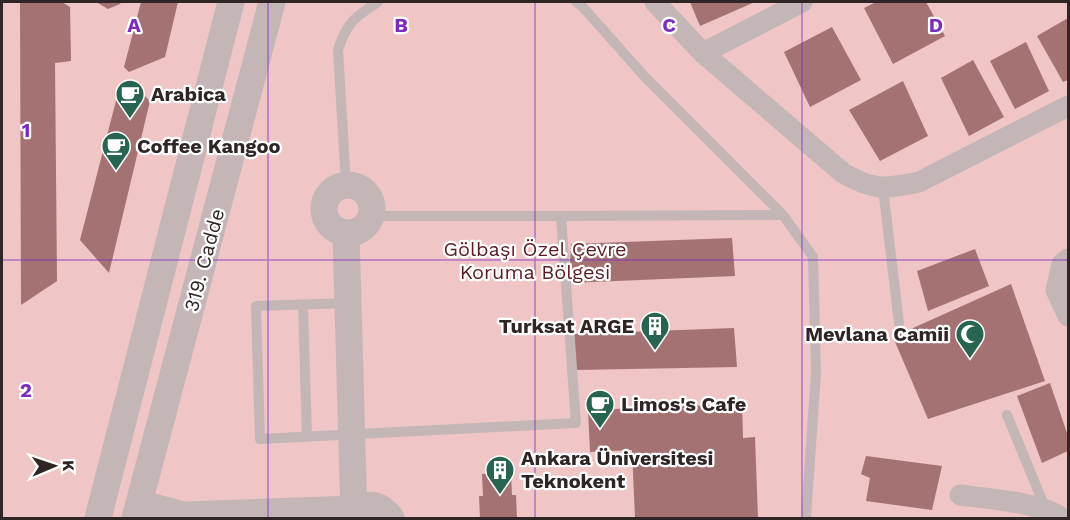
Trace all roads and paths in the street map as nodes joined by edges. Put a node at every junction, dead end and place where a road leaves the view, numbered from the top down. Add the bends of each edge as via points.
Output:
1 (231, 2) edge
2 (272, 2) edge
3 (378, 2) edge
4 (576, 2) edge
5 (654, 2) edge
6 (802, 2) edge
7 (703, 53) junction
8 (1068, 106) edge
9 (346, 185) junction
10 (883, 188) junction
11 (783, 215) junction
12 (371, 216) junction
13 (561, 216) junction
14 (346, 233) junction
15 (1068, 259) edge
16 (348, 303) junction
17 (303, 305) junction
18 (1068, 316) edge
19 (899, 322) dead end
20 (1007, 415) dead end
21 (352, 435) junction
22 (307, 437) junction
23 (960, 495) dead end
24 (137, 511) edge
25 (354, 514) edge
26 (1053, 514) edge
27 (98, 519) edge
28 (391, 519) edge
29 (806, 519) edge

1 - 27 street, 319. Cadde
2 - 24 street, 319. Cadde
3 - 9 lane via 354,17 338,50
4 - 11 lane
5 - 7 street
6 - 7 street
7 - 10 street via 843,173 860,183
8 - 10 street via 919,182
9 - 12 street via 361,188 366,194
9 - 14 street via 332,191 324,205 332,226
10 - 19 lane
11 - 13 lane
11 - 29 lane via 813,258 816,372
12 - 13 lane
12 - 14 street via 362,229
13 - 21 lane via 576,423
14 - 16 street
15 - 18 street via 1062,264 1056,290
16 - 17 lane
16 - 21 street
17 - 22 lane
17 - 22 lane via 256,306 260,439
20 - 26 lane
21 - 22 lane
21 - 25 street
23 - 26 street
24 - 25 street via 183,515
25 - 28 street via 364,505 373,504 382,507

